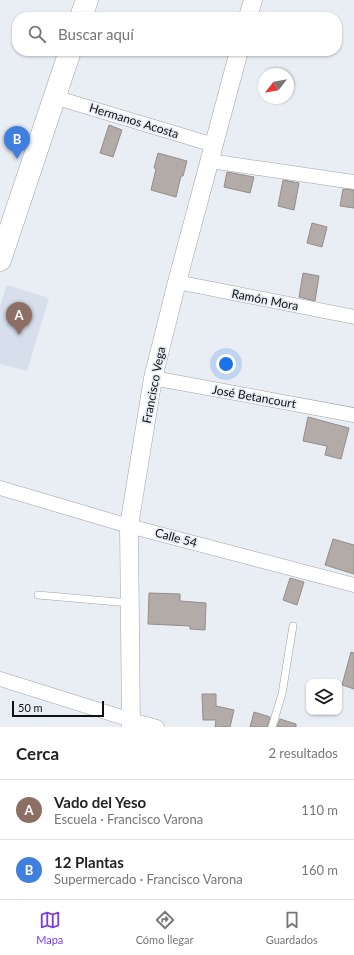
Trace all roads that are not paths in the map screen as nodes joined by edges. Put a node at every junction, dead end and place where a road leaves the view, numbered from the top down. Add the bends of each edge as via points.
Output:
1 (87, 0) edge
2 (253, 0) edge
3 (83, 12) edge
4 (249, 12) edge
5 (68, 56) edge
6 (238, 56) edge
7 (54, 97) junction
8 (212, 153) junction
9 (354, 182) edge
10 (0, 260) edge
11 (177, 282) junction
12 (354, 317) edge
13 (153, 378) junction
14 (354, 415) edge
15 (0, 488) edge
16 (129, 526) junction
17 (354, 585) edge
18 (38, 595) dead end
19 (129, 604) junction
20 (293, 626) dead end
21 (0, 679) edge
22 (131, 724) edge
23 (157, 727) edge
24 (272, 727) edge

1 - 3 main road
2 - 4 street
5 - 7 main road
6 - 8 street, Francisco Vega
7 - 8 street, Hermanos Acosta
7 - 10 main road
8 - 9 street, Hermanos Acosta
8 - 11 street, Francisco Vega
11 - 12 street, Ramón Mora
11 - 13 street, Francisco Vega
13 - 14 street, José Betancourt
13 - 16 street, Francisco Vega
15 - 16 street, Calle 54
16 - 17 street, Calle 54
16 - 19 street, Francisco Vega
18 - 19 lane
19 - 22 street, Francisco Vega
20 - 24 lane via 282,694
21 - 22 street
22 - 23 street

